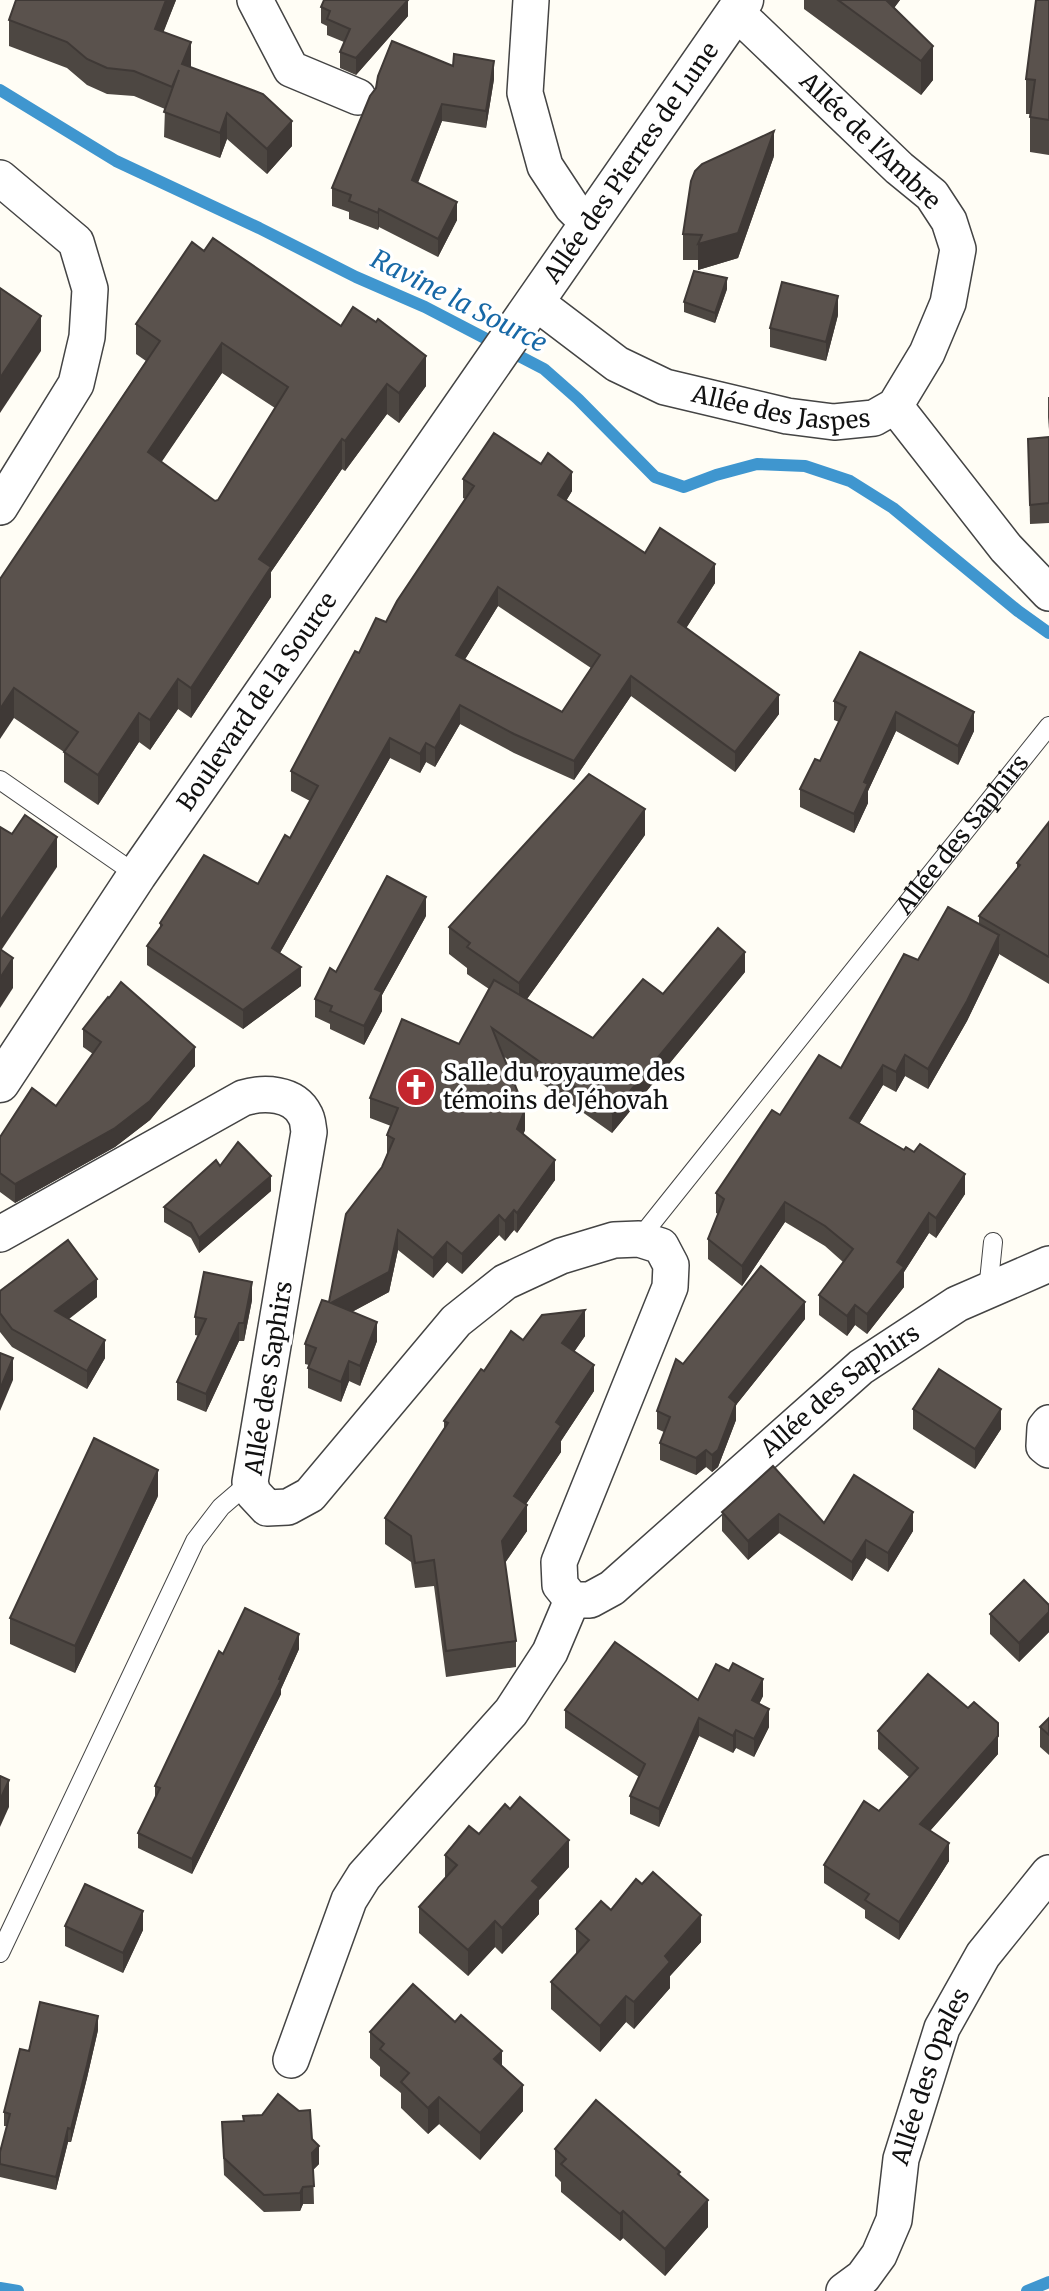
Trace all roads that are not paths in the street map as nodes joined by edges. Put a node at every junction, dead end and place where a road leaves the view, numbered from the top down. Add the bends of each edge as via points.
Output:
1 (255, 0) edge
2 (531, 0) edge
3 (739, 5) edge
4 (358, 97) dead end
5 (0, 178) edge
6 (588, 223) junction
7 (527, 312) junction
8 (895, 406) junction
9 (0, 507) edge
10 (1049, 593) edge
11 (1049, 726) edge
12 (0, 780) edge
13 (137, 875) junction
14 (0, 1083) edge
15 (0, 1234) edge
16 (639, 1239) junction
17 (993, 1242) dead end
18 (1049, 1264) edge
19 (988, 1290) junction
20 (1049, 1423) edge
21 (1049, 1450) edge
22 (250, 1482) junction
23 (572, 1600) junction
24 (1049, 1873) edge
25 (0, 1953) edge
26 (291, 2060) dead end
27 (844, 2291) edge

1 - 4 street via 291,69
2 - 6 street via 528,106 545,166
3 - 6 street, Allée des Pierres de Lune
3 - 8 street, Allée de l'Ambre via 899,168 932,195 949,221 958,249 948,303 927,353
5 - 9 street via 76,242 90,289 88,337 76,384
6 - 7 street, Allée des Pierres de Lune
7 - 8 street, Allée des Jaspes via 665,387 787,416 834,422 874,418
7 - 13 street, Boulevard de la Source
8 - 10 street, Allée des Jaspes via 1006,548
11 - 16 lane, Allée des Saphirs
12 - 13 lane
13 - 14 street, Boulevard de la Source
15 - 22 street, Allée des Saphirs via 243,1098 276,1095 293,1101 305,1115 309,1132
16 - 22 street, Allée des Saphirs via 614,1240 561,1256 505,1282 456,1321 310,1495 288,1507 267,1508 253,1493
16 - 23 street via 661,1246 671,1265 670,1287 559,1562 560,1585
17 - 19 lane
18 - 19 street, Allée des Saphirs
19 - 23 street, Allée des Saphirs via 957,1304 861,1367 612,1588 590,1600
20 - 21 street via 1044,1446
22 - 25 lane via 221,1507 195,1541
23 - 26 street via 550,1652 511,1712 364,1876 349,1899
24 - 27 street, Allée des Opales via 983,1955 942,2028 901,2159 894,2220 879,2255 863,2277

